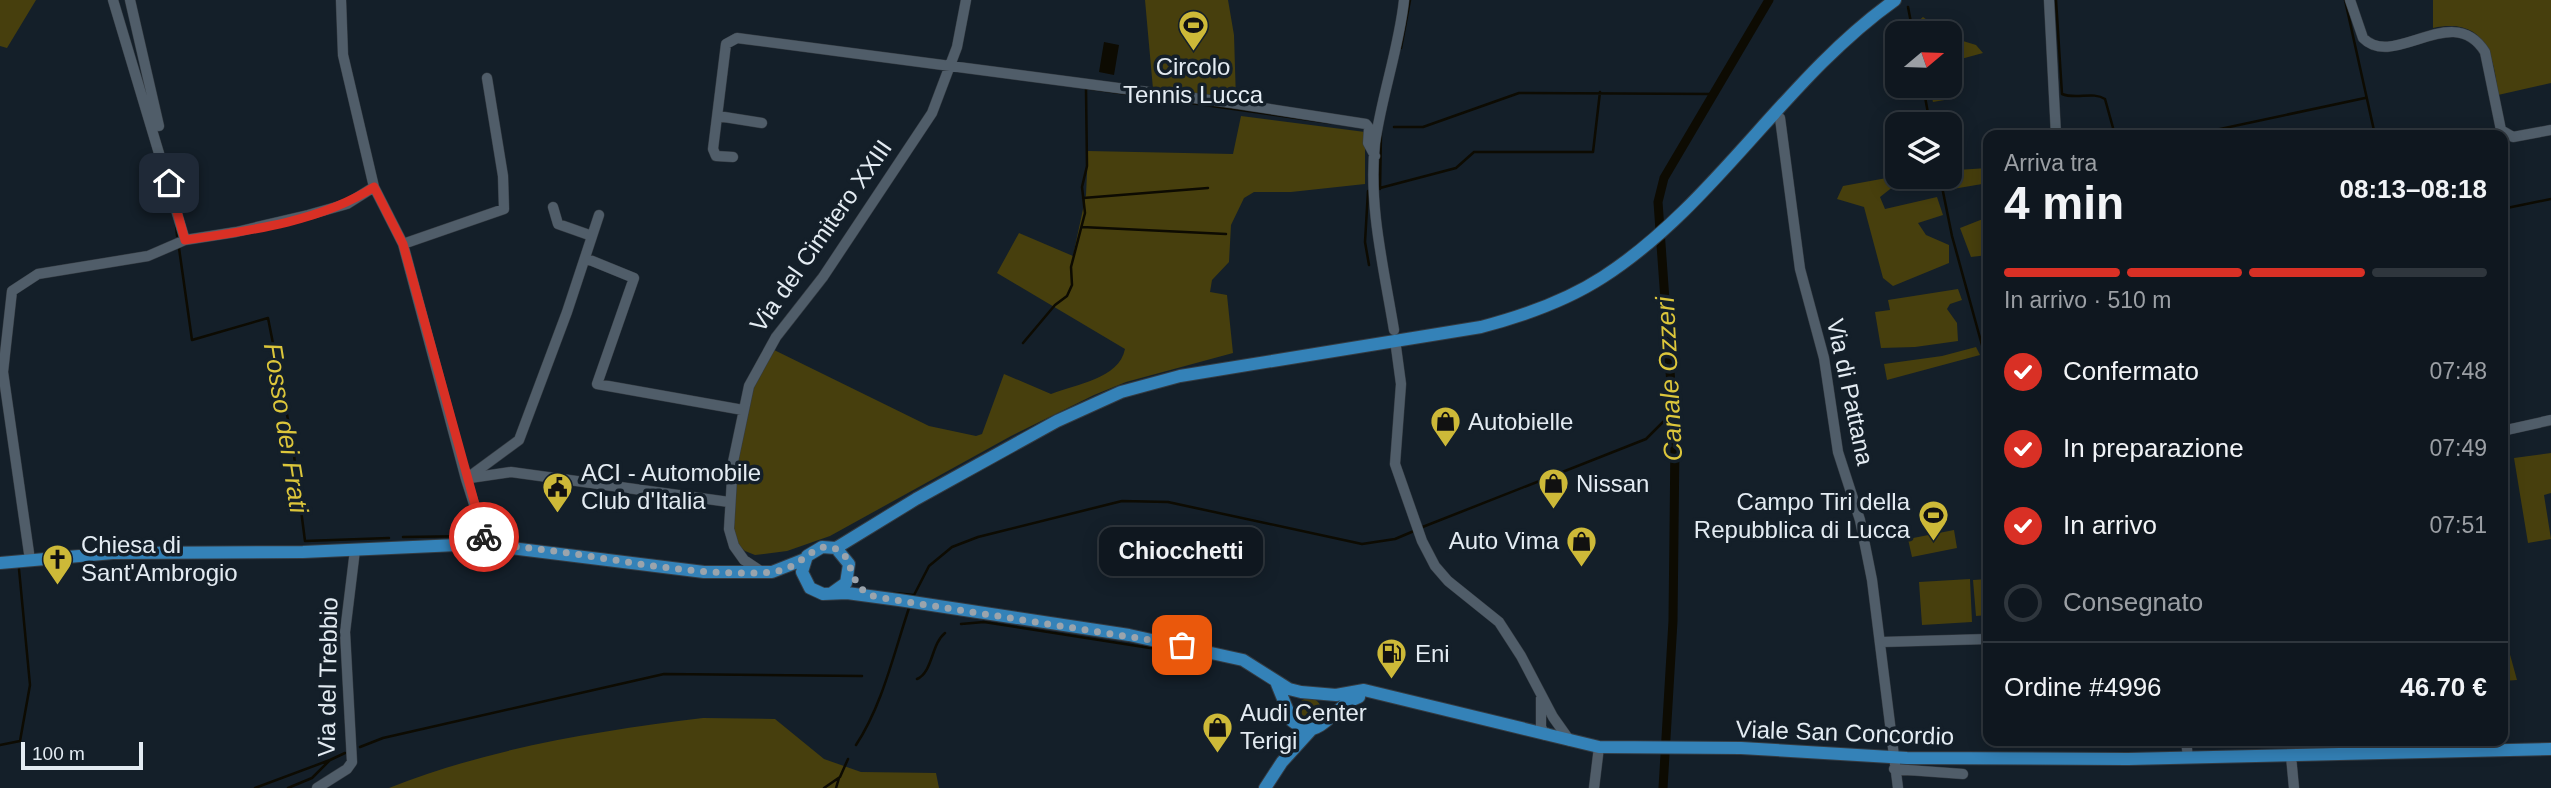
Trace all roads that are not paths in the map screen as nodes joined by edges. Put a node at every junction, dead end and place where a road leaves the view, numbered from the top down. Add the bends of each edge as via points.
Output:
1 (113, 0) edge
2 (130, 0) edge
3 (341, 0) edge
4 (966, 0) edge
5 (1404, 0) edge
6 (1895, 0) edge
7 (2049, 0) edge
8 (2350, 0) edge
9 (949, 67) junction
10 (487, 78) dead end
11 (718, 116) junction
12 (1780, 118) dead end
13 (762, 123) dead end
14 (2056, 130) edge
15 (2501, 130) edge
16 (2551, 130) edge
17 (2508, 134) edge
18 (1375, 156) junction
19 (733, 158) dead end
20 (374, 187) junction
21 (176, 206) junction
22 (553, 207) dead end
23 (599, 215) dead end
24 (592, 236) junction
25 (185, 240) junction
26 (403, 244) junction
27 (585, 258) junction
28 (12, 291) junction
29 (0, 294) edge
30 (1394, 330) dead end
31 (1396, 347) dead end
32 (743, 410) junction
33 (2551, 421) edge
34 (2508, 430) edge
35 (466, 479) junction
36 (729, 502) junction
37 (871, 528) junction
38 (487, 545) junction
39 (836, 548) junction
40 (355, 550) junction
41 (804, 559) junction
42 (30, 560) junction
43 (0, 563) edge
44 (849, 569) junction
45 (767, 573) junction
46 (807, 584) junction
47 (832, 593) junction
48 (876, 597) junction
49 (1983, 639) edge
50 (1882, 642) junction
51 (1273, 678) junction
52 (1301, 692) junction
53 (1320, 694) junction
54 (1541, 694) junction
55 (1383, 696) junction
56 (1541, 714) junction
57 (1291, 717) junction
58 (1327, 717) junction
59 (1553, 717) junction
60 (1518, 728) junction
61 (1311, 730) junction
62 (1545, 735) junction
63 (1571, 742) junction
64 (2187, 746) edge
65 (1599, 747) junction
66 (2551, 749) edge
67 (2291, 756) junction
68 (2188, 758) junction
69 (1282, 762) junction
70 (1894, 763) junction
71 (1963, 774) dead end
72 (317, 788) edge
73 (1265, 788) edge
74 (1594, 788) edge
75 (1898, 788) edge
76 (2294, 788) edge

1 - 21 street
2 - 21 street
3 - 20 street via 343,55
4 - 9 street, Via del Cimitero XXIII
5 - 18 street
6 - 37 main road via 1844,41 1693,200 1633,256 1579,291 1498,323 1180,376 1121,392 1057,421
7 - 14 street
8 - 15 street via 2363,38 2375,45 2450,31 2466,32 2479,42
9 - 11 street via 737,38 726,44
9 - 18 street via 1366,124
9 - 32 street, Via del Cimitero XXIII via 932,113 823,278 764,355
10 - 26 street via 504,209
11 - 13 street
11 - 19 street via 714,153
12 - 50 street, Via di Pattana via 1800,269 1824,358 1839,452 1860,520
16 - 17 street
18 - 30 street via 1377,223
20 - 25 street via 347,204
20 - 26 street
21 - 25 street
22 - 24 street via 558,224
23 - 24 street
24 - 27 street
25 - 28 street via 148,256 38,274
26 - 35 street
27 - 32 street via 634,278 597,384
27 - 35 street via 519,440
28 - 29 street
28 - 42 street via 3,372
31 - 54 street via 1401,384 1395,464 1422,541 1448,581 1499,622
32 - 36 street, Via del Cimitero XXIII
33 - 34 street
35 - 36 street via 511,472
35 - 38 street
36 - 45 street, Via del Cimitero XXIII via 734,546 750,566
37 - 39 main road
37 - 44 main road via 857,544
38 - 40 main road
38 - 45 main road via 680,570
39 - 41 main road via 816,548
39 - 44 main road
40 - 42 main road via 113,553
40 - 72 street, Via del Trebbio via 345,632 352,762
41 - 45 main road
41 - 46 main road via 802,572
42 - 43 main road
44 - 47 main road via 842,588
44 - 48 main road via 867,593
45 - 46 main road
46 - 47 main road via 818,593
47 - 48 main road
48 - 51 main road via 1182,645 1243,660
49 - 50 street
50 - 70 street, Via di Pattana
51 - 52 main road
51 - 57 main road
52 - 53 main road
52 - 57 main road via 1292,700
53 - 55 main road via 1364,690
53 - 58 main road via 1327,703
54 - 56 street
54 - 59 street
55 - 58 main road via 1350,700
55 - 60 main road, Viale San Concordio
56 - 60 street
56 - 62 street
57 - 61 main road via 1299,727
57 - 69 main road via 1291,739
58 - 61 main road
59 - 62 street via 1552,729
59 - 63 street
60 - 62 main road, Viale San Concordio
61 - 69 main road
62 - 63 main road, Viale San Concordio
63 - 65 main road, Viale San Concordio
64 - 68 street
65 - 70 main road, Viale San Concordio via 1741,748
65 - 74 street
66 - 67 main road, Viale San Concordio
67 - 68 main road, Viale San Concordio
67 - 76 street
68 - 70 main road, Viale San Concordio
69 - 73 main road
70 - 71 street
70 - 75 street, Via di Pattana

